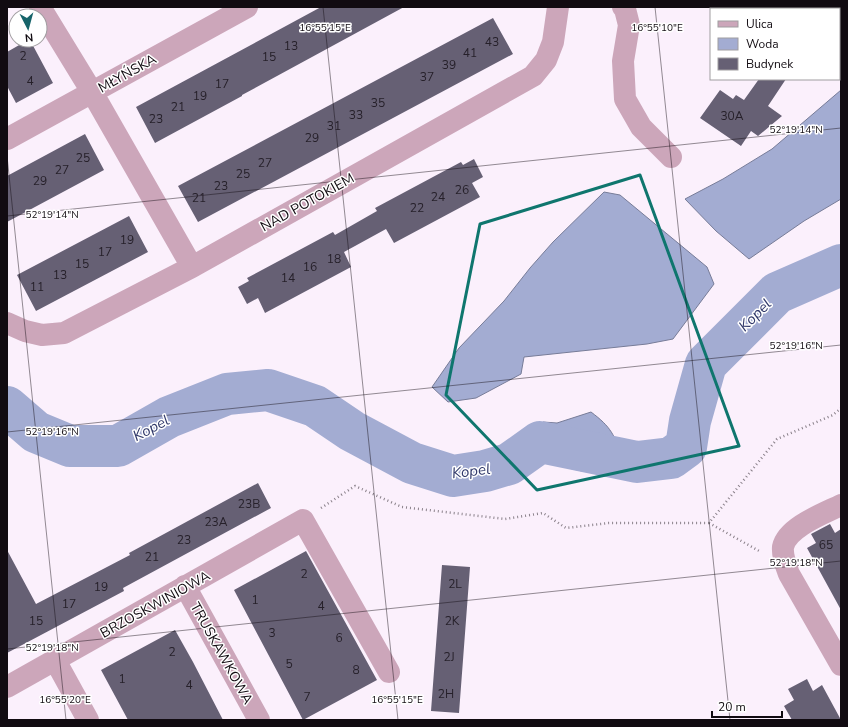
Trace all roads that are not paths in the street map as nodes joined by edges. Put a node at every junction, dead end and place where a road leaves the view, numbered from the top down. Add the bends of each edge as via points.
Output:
1 (40, 7) edge
2 (247, 7) edge
3 (558, 7) edge
4 (623, 7) edge
5 (92, 92) junction
6 (7, 140) edge
7 (671, 157) dead end
8 (192, 267) junction
9 (7, 323) edge
10 (841, 505) edge
11 (186, 586) junction
12 (56, 660) junction
13 (841, 665) edge
14 (388, 672) dead end
15 (7, 687) edge
16 (88, 720) edge
17 (259, 720) edge

1 - 5 street
2 - 5 street, MŁYŃSKA
3 - 8 street, NAD POTOKIEM via 553,42 546,60 533,76
4 - 7 street via 629,25 623,61 625,99 641,126
5 - 6 street, MŁYŃSKA
5 - 8 street
8 - 9 street, NAD POTOKIEM via 64,333 42,335
10 - 13 street via 806,523 791,534 783,546 789,574
11 - 12 street, BRZOSKWINIOWA
11 - 14 street, BRZOSKWINIOWA via 303,520
11 - 17 street, TRUSKAWKOWA
12 - 15 street, BRZOSKWINIOWA
12 - 16 street

